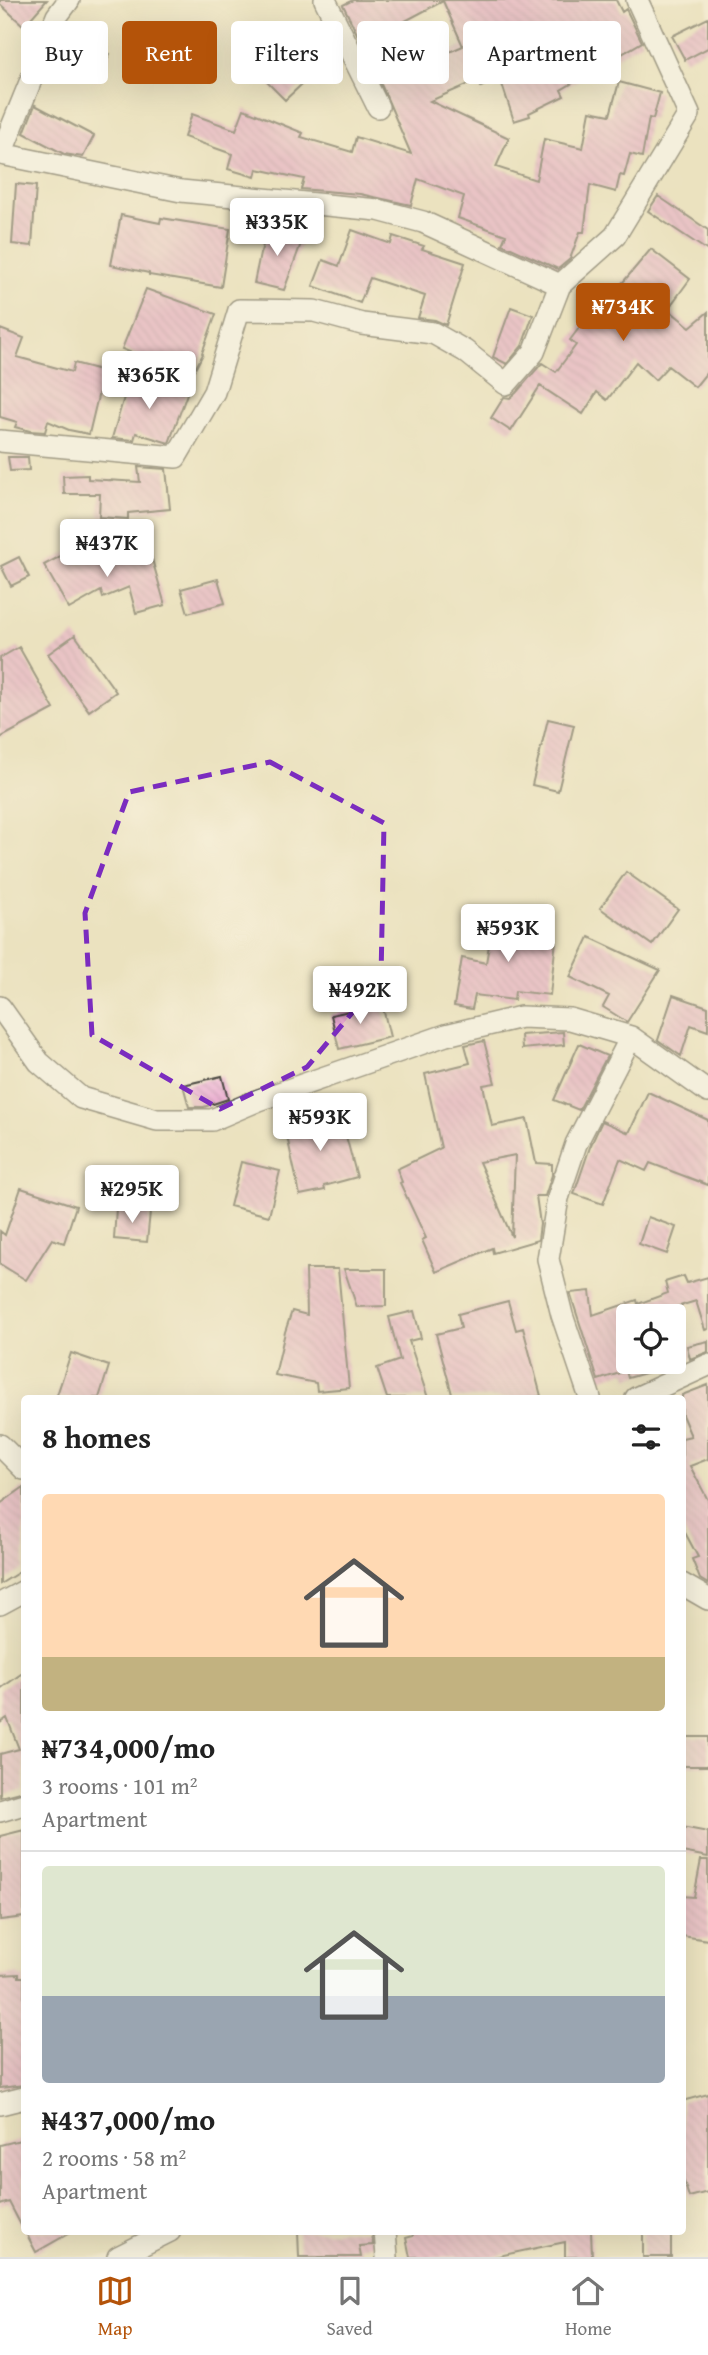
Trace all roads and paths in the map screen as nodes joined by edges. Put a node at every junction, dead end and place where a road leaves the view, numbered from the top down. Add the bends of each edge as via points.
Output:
1 (69, 0) edge
2 (325, 0) edge
3 (637, 0) edge
4 (378, 107) dead end
5 (560, 285) junction
6 (0, 442) edge
7 (0, 1007) edge
8 (631, 1037) junction
9 (708, 1092) edge
10 (708, 1365) edge
11 (589, 1395) edge
12 (642, 1395) edge
13 (0, 1445) edge
14 (21, 1466) edge
15 (686, 1586) edge
16 (21, 1593) edge
17 (708, 1599) edge
18 (0, 1604) edge
19 (21, 1805) edge
20 (0, 1811) edge
21 (21, 2099) edge
22 (0, 2104) edge
23 (162, 2235) edge
24 (385, 2235) edge
25 (118, 2257) edge
26 (387, 2257) edge

1 - 5 street via 57,16 1,154 181,191 378,210 423,222
2 - 4 street
3 - 5 street via 689,114 615,236
5 - 6 street via 534,352 506,384 465,351 433,333 362,324 314,311 239,310 214,392 177,457
7 - 8 street via 39,1062 81,1098 156,1120 212,1120 446,1035 521,1017 570,1019
8 - 9 street
8 - 11 street via 576,1144 558,1198 548,1259
10 - 12 street
13 - 14 street
15 - 17 street
16 - 18 street
19 - 20 street
21 - 22 street
23 - 25 street
24 - 26 street

